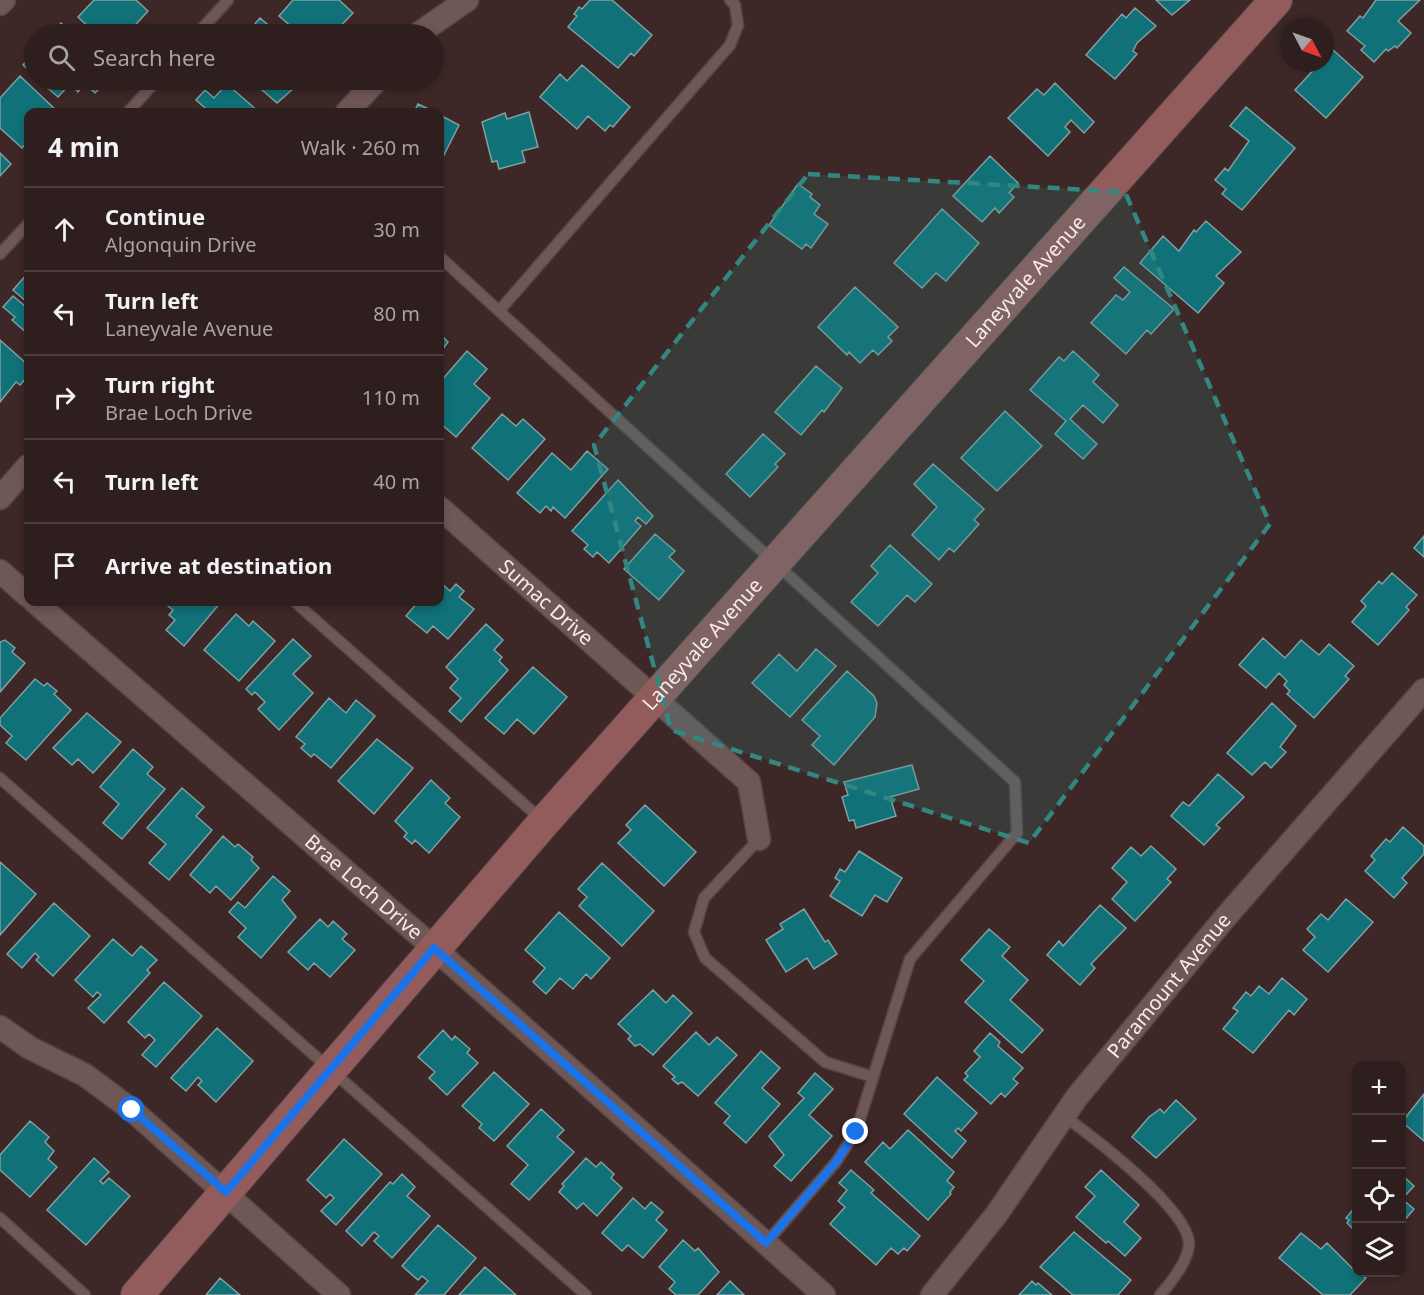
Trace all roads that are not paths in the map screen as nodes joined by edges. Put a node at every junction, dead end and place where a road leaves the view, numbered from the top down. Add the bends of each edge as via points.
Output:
1 (4, 0) edge
2 (228, 0) edge
3 (467, 0) edge
4 (730, 0) edge
5 (1276, 0) edge
6 (0, 4) edge
7 (206, 24) edge
8 (432, 24) edge
9 (147, 90) edge
10 (368, 90) edge
11 (132, 108) edge
12 (351, 108) edge
13 (24, 228) edge
14 (0, 254) edge
15 (444, 261) edge
16 (499, 310) junction
17 (24, 471) edge
18 (0, 498) edge
19 (444, 512) edge
20 (775, 562) junction
21 (0, 571) edge
22 (24, 592) edge
23 (40, 606) edge
24 (300, 606) edge
25 (1424, 690) edge
26 (654, 698) junction
27 (0, 778) edge
28 (544, 822) junction
29 (759, 839) joint
30 (434, 948) junction
31 (0, 1027) edge
32 (331, 1069) junction
33 (873, 1077) junction
34 (1064, 1116) junction
35 (226, 1192) junction
36 (0, 1218) edge
37 (766, 1243) junction
38 (85, 1295) edge
39 (137, 1295) edge
40 (339, 1295) edge
41 (586, 1295) edge
42 (824, 1295) edge
43 (932, 1295) edge
44 (1160, 1295) edge

1 - 6 street
2 - 7 lane
3 - 8 street
4 - 16 lane via 735,5 738,24 730,45
5 - 20 street, Laneyvale Avenue
9 - 11 lane
10 - 12 street
13 - 14 lane
15 - 16 lane
16 - 20 lane
17 - 18 street
19 - 26 street, Sumac Drive
20 - 26 street, Laneyvale Avenue
20 - 33 lane via 1015,782 1017,832 910,958
21 - 22 street
23 - 30 street, Brae Loch Drive
24 - 28 lane
25 - 34 street, Paramount Avenue via 1224,919
26 - 28 street, Laneyvale Avenue
26 - 29 street, Sumac Drive via 749,782
27 - 32 lane
28 - 30 street, Laneyvale Avenue
29 - 33 lane via 704,898 694,932 705,958 825,1062
30 - 32 street, Laneyvale Avenue
30 - 37 street, Brae Loch Drive
31 - 35 street via 30,1048 85,1075 132,1110
32 - 35 street, Laneyvale Avenue
32 - 41 lane
33 - 37 lane via 856,1132 836,1162
34 - 43 street, Paramount Avenue via 996,1215
34 - 44 lane via 1096,1139 1180,1218 1189,1244 1177,1275
35 - 39 street, Laneyvale Avenue
35 - 40 street
36 - 38 lane
37 - 42 street, Brae Loch Drive

